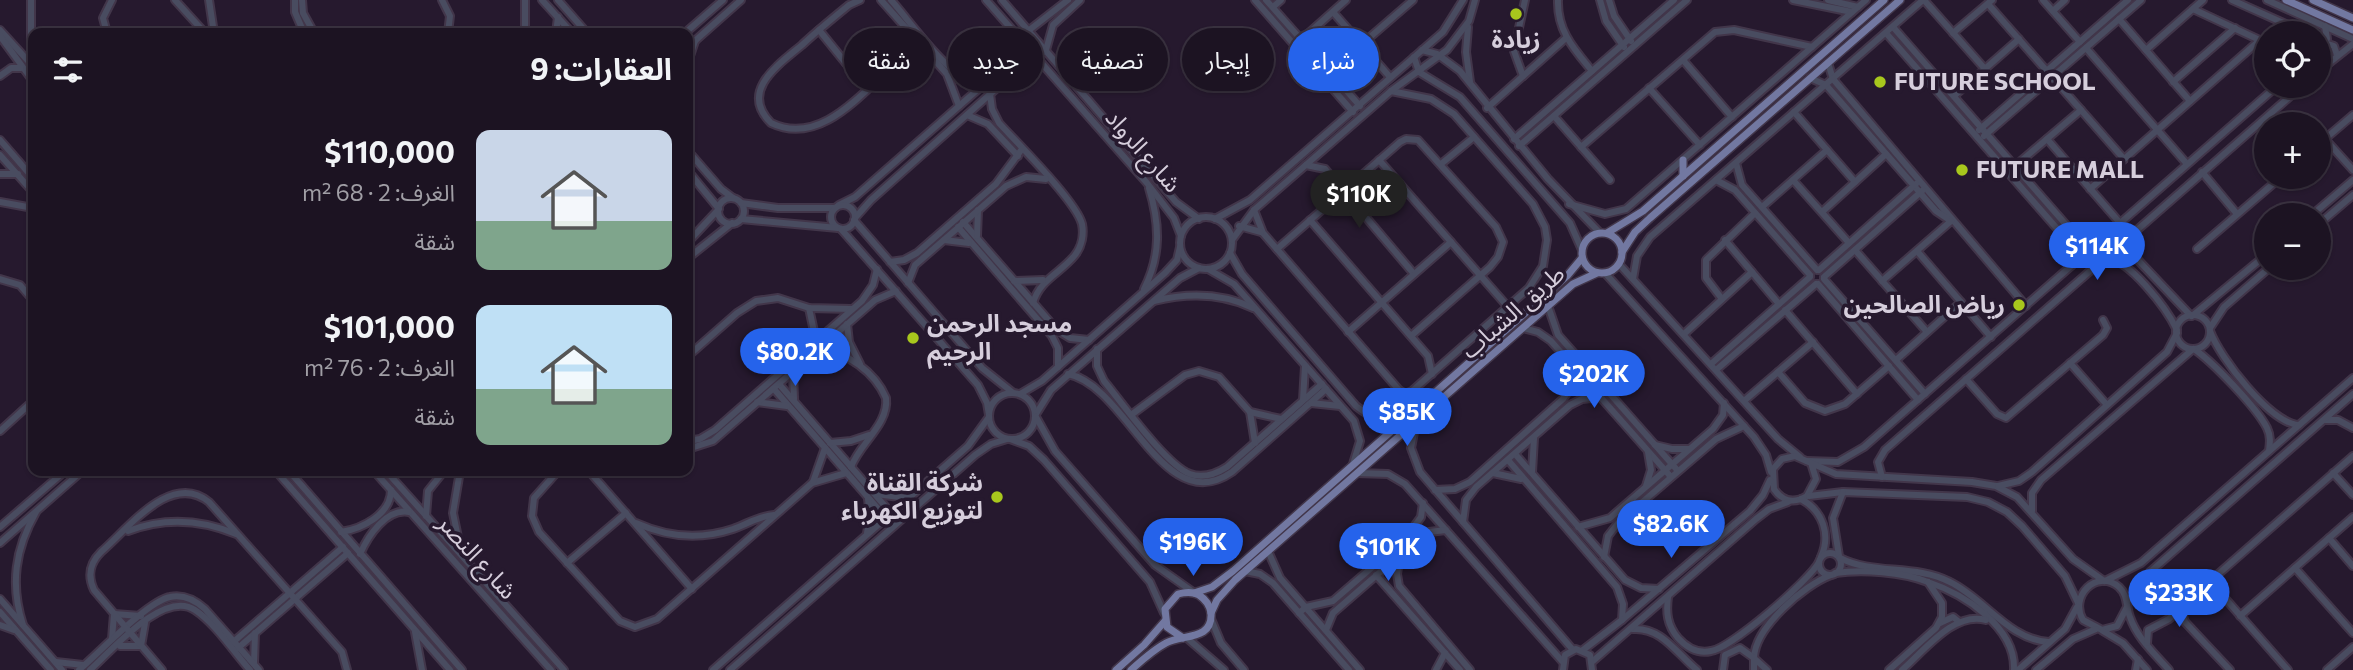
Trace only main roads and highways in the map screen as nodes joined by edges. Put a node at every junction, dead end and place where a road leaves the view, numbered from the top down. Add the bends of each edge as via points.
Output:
1 (1884, 0) edge
2 (1900, 0) edge
3 (2286, 0) edge
4 (2314, 0) edge
5 (2353, 18) edge
6 (2353, 30) edge
7 (1683, 160) road end
8 (1683, 176) junction
9 (1603, 233) junction
10 (1622, 251) junction
11 (1582, 254) junction
12 (1601, 273) junction
13 (1194, 593) junction
14 (1211, 615) junction
15 (1164, 617) junction
16 (1185, 638) junction
17 (1116, 670) edge
18 (1131, 670) edge

1 - 8 main road
2 - 10 main road via 1650,218
3 - 6 main road
4 - 5 main road
7 - 8 main road
8 - 9 main road via 1643,211
9 - 10 main road via 1617,240
9 - 11 main road via 1588,238
10 - 12 main road via 1619,264
11 - 12 main road via 1589,269
11 - 13 main road, طريق الشباب via 1567,276 1224,578
12 - 14 main road, طريق الشباب via 1581,278 1245,571 1222,593
13 - 14 main road via 1205,600
13 - 15 main road via 1173,597
14 - 16 main road via 1205,630
15 - 16 main road via 1170,631
15 - 17 main road via 1144,645
16 - 18 main road via 1164,644

